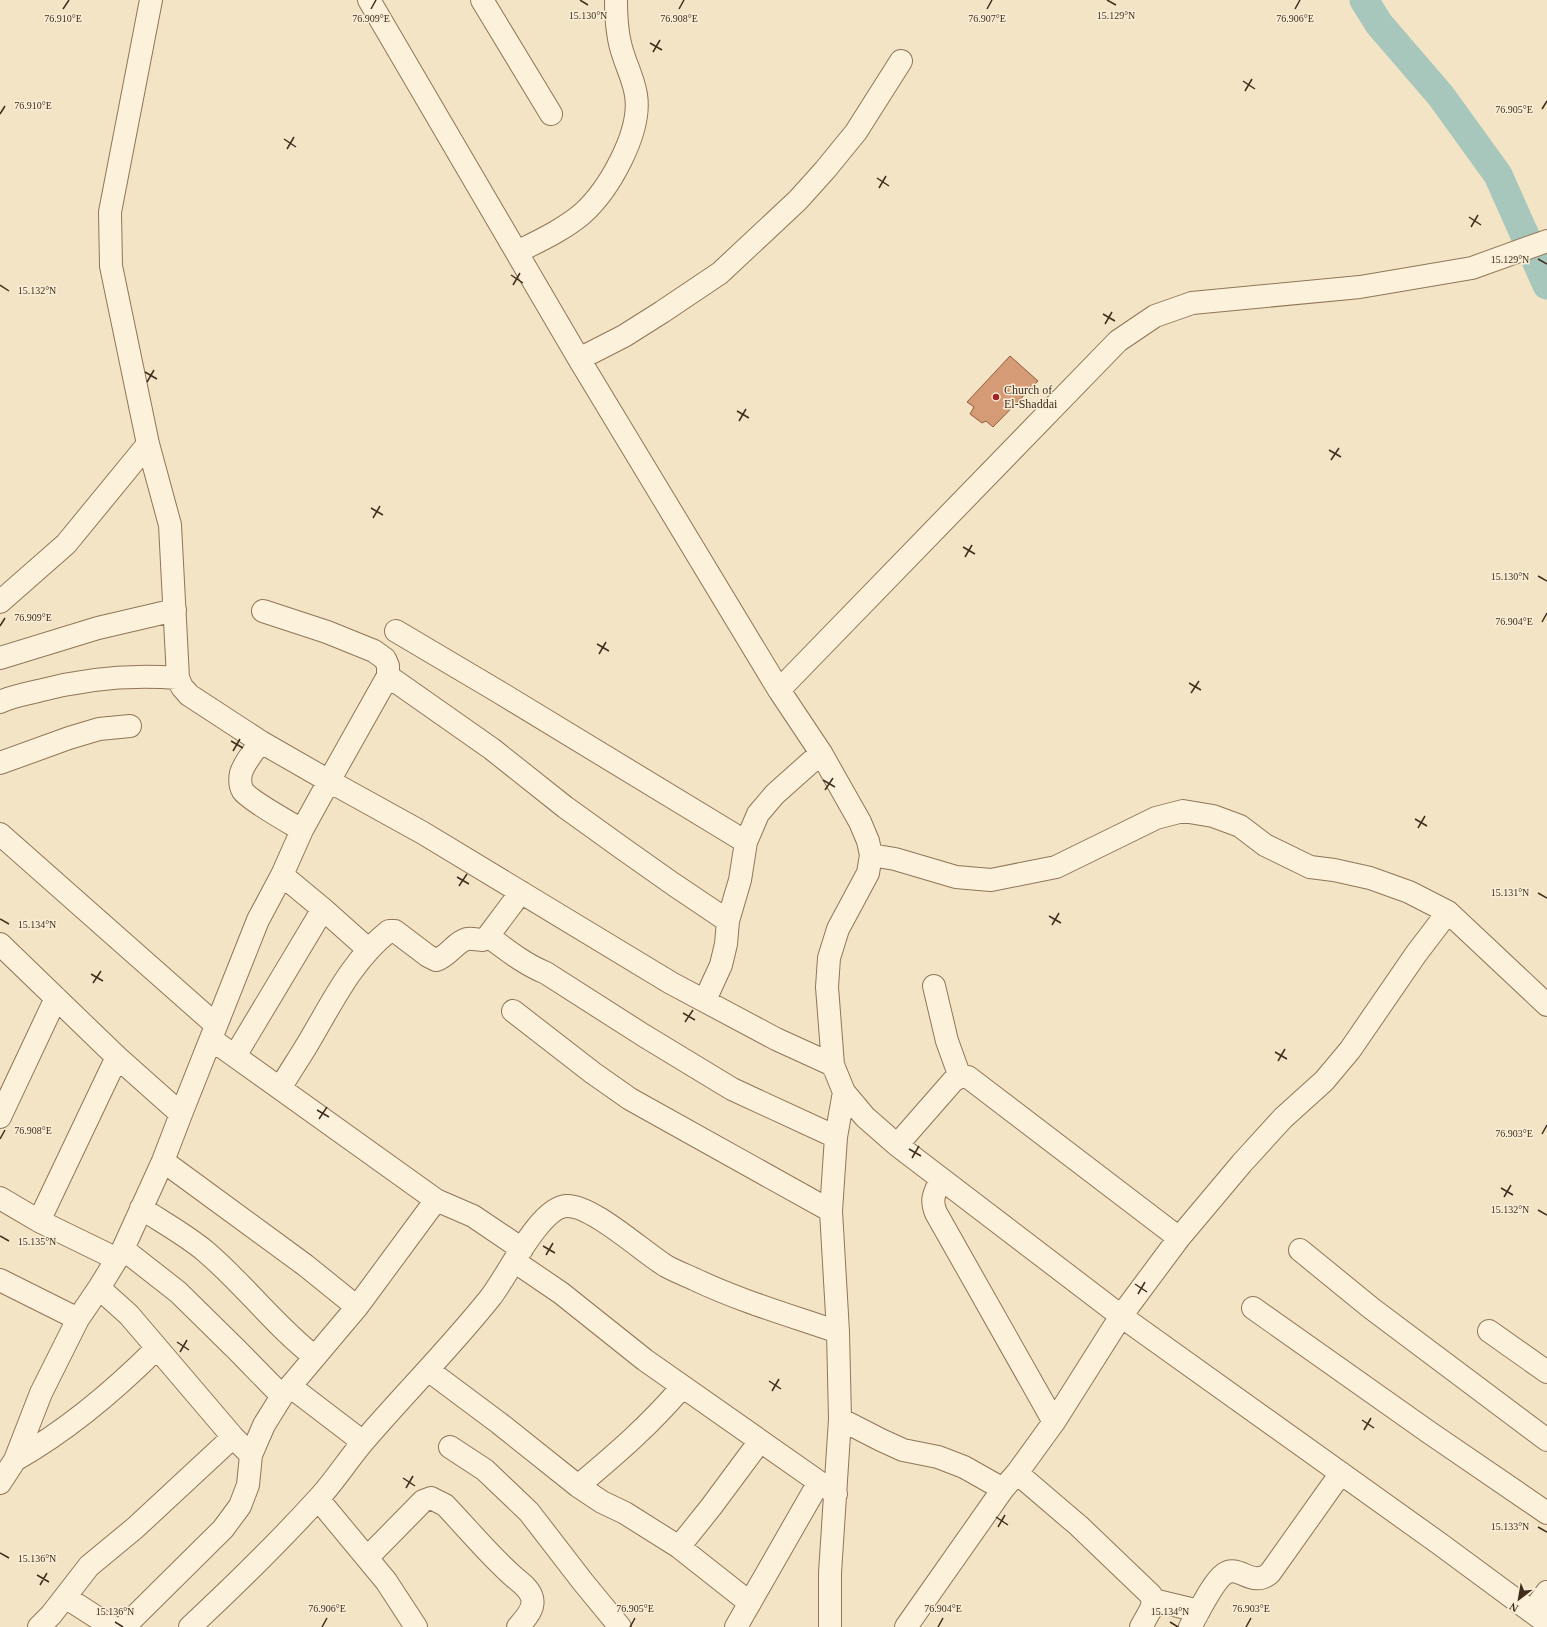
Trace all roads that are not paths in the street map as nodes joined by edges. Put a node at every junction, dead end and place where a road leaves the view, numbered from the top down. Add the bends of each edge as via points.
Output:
1 (151, 0) edge
2 (369, 0) edge
3 (482, 0) edge
4 (616, 0) edge
5 (901, 61) dead end
6 (551, 114) dead end
7 (1547, 241) edge
8 (517, 252) junction
9 (578, 359) junction
10 (148, 444) junction
11 (0, 602) edge
12 (175, 610) junction
13 (263, 612) dead end
14 (396, 631) dead end
15 (0, 658) edge
16 (388, 676) junction
17 (178, 678) junction
18 (779, 690) junction
19 (0, 702) edge
20 (130, 726) dead end
21 (261, 742) junction
22 (821, 753) junction
23 (0, 763) edge
24 (329, 782) junction
25 (302, 830) junction
26 (0, 834) edge
27 (746, 842) junction
28 (871, 855) junction
29 (282, 875) junction
30 (521, 892) junction
31 (323, 909) junction
32 (1448, 912) junction
33 (728, 920) junction
34 (488, 936) junction
35 (0, 944) edge
36 (369, 950) junction
37 (934, 986) dead end
38 (56, 998) junction
39 (705, 1000) junction
40 (1547, 1004) edge
41 (513, 1011) dead end
42 (213, 1032) junction
43 (117, 1056) junction
44 (235, 1056) junction
45 (833, 1065) junction
46 (960, 1077) junction
47 (281, 1088) junction
48 (844, 1092) junction
49 (180, 1114) junction
50 (0, 1117) edge
51 (836, 1137) junction
52 (897, 1145) junction
53 (163, 1161) junction
54 (941, 1179) junction
55 (0, 1198) edge
56 (436, 1200) junction
57 (141, 1208) junction
58 (831, 1211) junction
59 (39, 1221) junction
60 (1180, 1238) junction
61 (1300, 1250) dead end
62 (120, 1254) junction
63 (518, 1255) junction
64 (1, 1283) edge
65 (99, 1288) junction
66 (357, 1307) junction
67 (1253, 1308) dead end
68 (1121, 1316) junction
69 (78, 1319) junction
70 (1489, 1331) dead end
71 (838, 1332) junction
72 (157, 1348) junction
73 (316, 1357) junction
74 (428, 1370) junction
75 (1547, 1372) edge
76 (682, 1387) junction
77 (286, 1392) junction
78 (840, 1419) junction
79 (1054, 1422) junction
80 (233, 1437) junction
81 (1547, 1440) edge
82 (760, 1441) junction
83 (363, 1442) junction
84 (450, 1448) dead end
85 (251, 1455) junction
86 (15, 1460) junction
87 (1341, 1473) junction
88 (1010, 1481) junction
89 (0, 1483) edge
90 (578, 1486) junction
91 (827, 1488) junction
92 (318, 1499) junction
93 (1547, 1513) edge
94 (678, 1547) junction
95 (367, 1558) junction
96 (1547, 1592) edge
97 (65, 1597) junction
98 (1153, 1600) junction
99 (750, 1603) junction
100 (1540, 1618) edge
101 (1194, 1619) edge
102 (39, 1627) edge
103 (112, 1627) edge
104 (124, 1627) edge
105 (190, 1627) edge
106 (416, 1627) edge
107 (518, 1627) edge
108 (620, 1627) edge
109 (736, 1627) edge
110 (830, 1627) edge
111 (906, 1627) edge
112 (1141, 1627) edge

1 - 10 street via 110,212 111,266
2 - 8 street
3 - 6 street
4 - 8 street via 622,52 636,95 636,120 628,144 596,201 562,228
5 - 9 street via 856,132 825,170 798,200 720,273 637,328
7 - 18 street via 1472,268 1360,286 1192,303 1155,316 1118,341
8 - 9 street
9 - 18 street
10 - 11 street via 66,544
10 - 12 street via 170,525
12 - 15 street via 98,628
12 - 17 street
13 - 16 street via 327,632 374,651 385,659
14 - 27 street
16 - 24 street
16 - 33 street via 492,749 565,807
17 - 19 street via 116,676 56,686
17 - 21 street via 189,695
18 - 22 street
20 - 23 street via 99,729
21 - 24 street
21 - 25 street via 244,765 241,774 243,791
22 - 27 street via 775,794 758,814
22 - 28 street via 860,822
24 - 25 street
24 - 30 street via 423,833
25 - 29 street
26 - 42 street
27 - 33 street via 740,880
28 - 32 street via 895,858 956,877 991,880 1056,867 1156,818 1182,811 1213,816 1240,826 1265,845 1310,867 1370,878 1409,892
28 - 45 street via 868,873 838,929 829,958 827,987
29 - 31 street
29 - 42 street via 258,920
30 - 34 street
30 - 39 street via 670,983
31 - 36 street
31 - 44 street
32 - 40 street
32 - 60 street via 1350,1050 1324,1081 1283,1118 1242,1163
33 - 39 street via 721,965
34 - 36 street via 483,940 463,940 436,960 395,931 389,931
34 - 51 street via 523,962 546,972 732,1089
35 - 38 street
36 - 47 street via 355,965 336,994
37 - 46 street via 947,1041
38 - 43 street
38 - 50 street
39 - 45 street via 776,1039
41 - 58 street via 630,1099
42 - 44 street
42 - 49 street
43 - 49 street
43 - 59 street
44 - 47 street
45 - 48 street
46 - 52 street via 953,1081
46 - 60 street via 974,1081
47 - 56 street
48 - 51 street
48 - 52 street via 865,1117
49 - 53 street
51 - 58 street
52 - 54 street
53 - 57 street
53 - 66 street via 305,1265
54 - 68 street
54 - 79 street via 932,1203 936,1213
55 - 59 street
56 - 63 street via 473,1216
56 - 66 street
57 - 62 street
57 - 73 street via 204,1250
58 - 71 street
59 - 62 street
60 - 68 street
61 - 81 street via 1371,1308
62 - 65 street
62 - 77 street via 178,1292
63 - 71 street via 546,1216 556,1208 581,1208 667,1266 712,1287
63 - 74 street via 492,1296
63 - 76 street via 561,1293
64 - 69 street
65 - 69 street
65 - 72 street via 129,1315
66 - 73 street
67 - 93 street
68 - 79 street
68 - 87 street
69 - 86 street via 41,1393
70 - 75 street
71 - 78 street
72 - 80 street
72 - 86 street via 94,1406 44,1444
73 - 77 street
74 - 83 street
74 - 90 street
76 - 82 street
76 - 90 street via 634,1439
77 - 83 street
77 - 85 street via 264,1425
78 - 88 street via 904,1450 938,1457
78 - 91 street
79 - 88 street
80 - 85 street
80 - 97 street via 135,1528 89,1566
82 - 91 street
82 - 94 street
83 - 92 street
84 - 108 street via 485,1470 529,1512
85 - 104 street via 248,1484 240,1506 223,1529
86 - 89 street
87 - 100 street
87 - 101 street via 1270,1573 1257,1579 1236,1571 1225,1573 1217,1581
88 - 98 street via 1079,1526 1147,1591
88 - 111 street
90 - 94 street
91 - 99 street
91 - 110 street
92 - 95 street
92 - 105 street via 249,1572
94 - 99 street
95 - 106 street via 386,1581
95 - 107 street via 423,1501 430,1498 437,1500 445,1505 532,1596 532,1607
96 - 100 street
97 - 102 street via 52,1616
97 - 103 street
98 - 101 street
98 - 112 street
99 - 109 street

